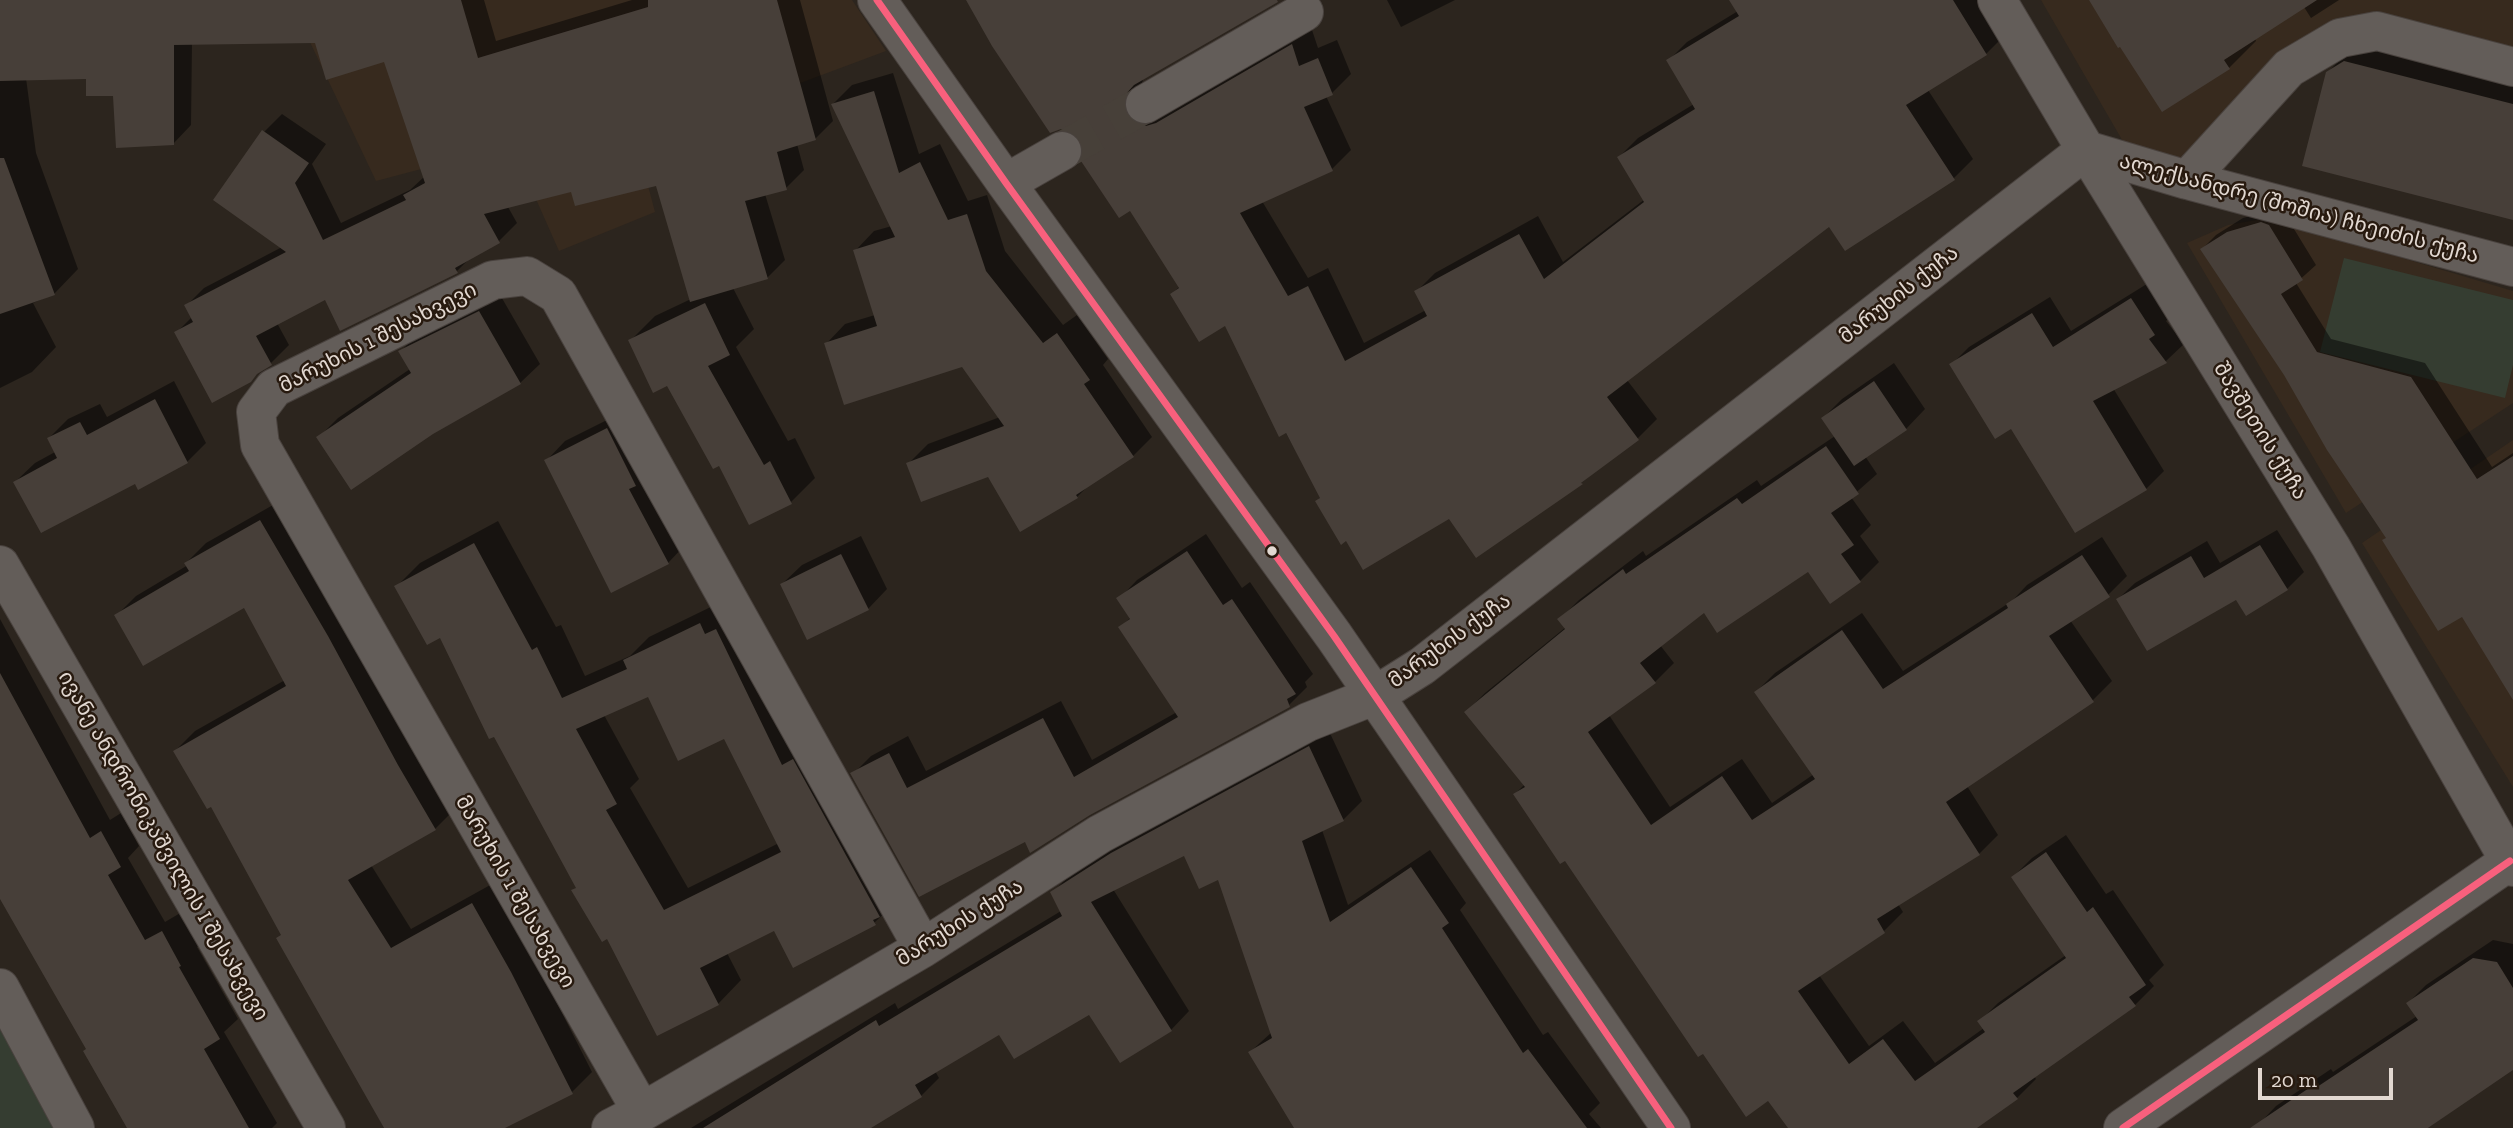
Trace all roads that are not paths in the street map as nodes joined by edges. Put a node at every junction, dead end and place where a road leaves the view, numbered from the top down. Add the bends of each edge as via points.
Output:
1 (877, 0) edge
2 (1997, 0) edge
3 (1304, 12) dead end
4 (2513, 66) edge
5 (1145, 104) tunnel mouth
6 (2086, 150) junction
7 (1062, 151) tunnel mouth
8 (2187, 180) junction
9 (1006, 183) junction
10 (2513, 267) edge
11 (0, 565) edge
12 (1376, 695) junction
13 (2511, 864) edge
14 (923, 948) junction
15 (0, 988) edge
16 (627, 1120) edge
17 (75, 1128) edge
18 (326, 1128) edge
19 (1671, 1128) edge
20 (2123, 1128) edge

1 - 9 street
2 - 6 street, შავშეთის ქუჩა
3 - 5 street
4 - 8 street via 2377,31 2340,38 2289,68
6 - 8 street, ალექსანდრე (შოშია) ჩხეიძის ქუჩა
6 - 12 street, მარუხის ქუჩა via 1422,666
6 - 13 street, შავშეთის ქუჩა via 2331,547
7 - 9 street
8 - 10 street, ალექსანდრე (შოშია) ჩხეიძის ქუჩა
9 - 12 street
11 - 18 street, ივანე ანდრონიკაშვილის I შესახვევი
12 - 14 street, მარუხის ქუჩა via 1308,722 1100,834
12 - 19 street
13 - 20 street
14 - 16 street, მარუხის ქუჩა
14 - 16 street, მარუხის 1 შესახვევი via 558,295 527,276 493,280 274,388 256,412 260,445
15 - 17 street

